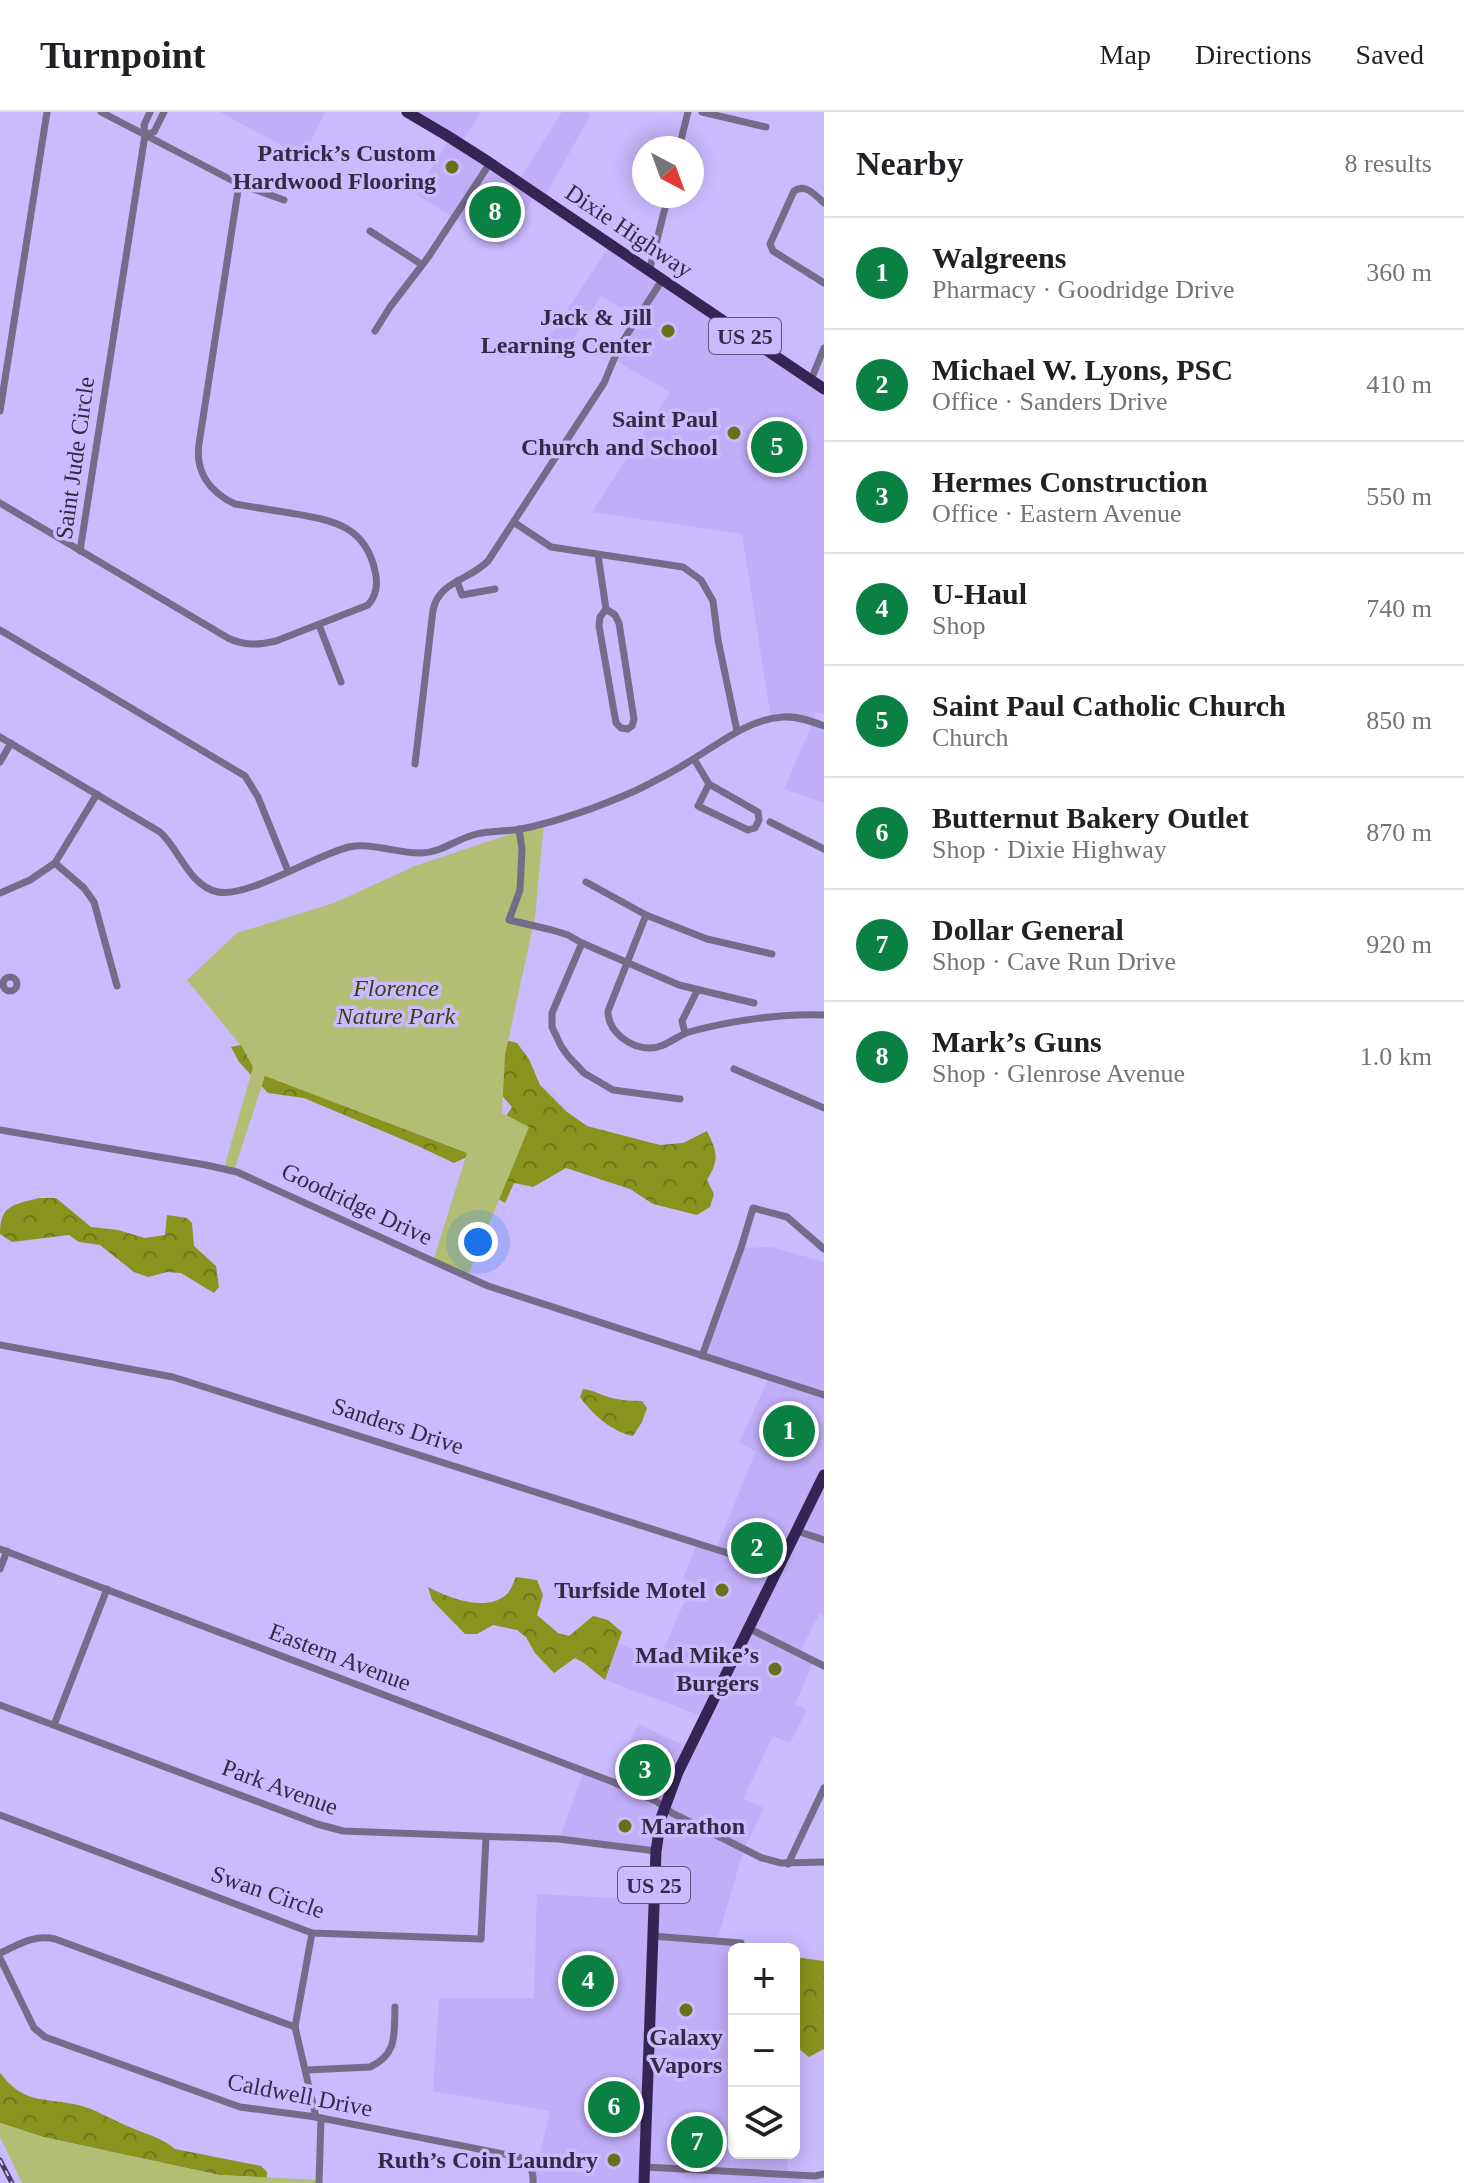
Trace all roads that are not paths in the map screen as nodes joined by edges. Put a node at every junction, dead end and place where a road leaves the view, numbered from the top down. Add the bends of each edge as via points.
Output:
1 (47, 112) edge
2 (101, 112) edge
3 (150, 112) edge
4 (164, 112) edge
5 (407, 112) edge
6 (688, 112) edge
7 (702, 112) edge
8 (766, 127) dead end
9 (145, 135) junction
10 (682, 136) edge
11 (490, 163) junction
12 (239, 184) junction
13 (284, 200) dead end
14 (824, 203) edge
15 (665, 208) edge
16 (370, 231) dead end
17 (421, 264) junction
18 (649, 272) junction
19 (662, 280) junction
20 (824, 283) edge
21 (375, 331) dead end
22 (824, 348) edge
23 (811, 380) junction
24 (824, 389) edge
25 (0, 411) edge
26 (0, 503) edge
27 (515, 523) junction
28 (80, 551) junction
29 (598, 555) junction
30 (457, 581) junction
31 (495, 589) dead end
32 (606, 609) junction
33 (319, 625) junction
34 (0, 630) edge
35 (341, 682) dead end
36 (824, 726) edge
37 (737, 731) junction
38 (0, 737) edge
39 (11, 743) junction
40 (694, 759) junction
41 (0, 762) edge
42 (415, 764) dead end
43 (709, 784) junction
44 (97, 794) junction
45 (770, 822) dead end
46 (519, 829) junction
47 (824, 849) edge
48 (55, 863) junction
49 (288, 871) junction
50 (586, 882) dead end
51 (0, 893) edge
52 (646, 915) junction
53 (582, 943) junction
54 (772, 954) dead end
55 (628, 962) junction
56 (117, 986) dead end
57 (697, 991) junction
58 (754, 1003) dead end
59 (824, 1015) edge
60 (685, 1033) junction
61 (734, 1069) dead end
62 (680, 1099) dead end
63 (824, 1108) edge
64 (0, 1130) edge
65 (824, 1249) edge
66 (0, 1345) edge
67 (702, 1356) junction
68 (824, 1395) edge
69 (824, 1475) edge
70 (797, 1531) junction
71 (824, 1540) edge
72 (3, 1550) edge
73 (0, 1569) edge
74 (778, 1569) junction
75 (107, 1589) junction
76 (750, 1629) junction
77 (824, 1666) edge
78 (0, 1705) edge
79 (54, 1725) junction
80 (824, 1788) edge
81 (664, 1807) junction
82 (0, 1815) edge
83 (486, 1837) junction
84 (656, 1851) junction
85 (824, 1862) edge
86 (788, 1864) junction
87 (312, 1933) junction
88 (652, 1936) junction
89 (741, 1943) dead end
90 (0, 1956) edge
91 (395, 2007) dead end
92 (295, 2027) junction
93 (307, 2070) junction
94 (319, 2117) junction
95 (645, 2167) junction
96 (824, 2174) edge
97 (816, 2180) edge
98 (319, 2183) edge
99 (533, 2183) edge
100 (644, 2183) edge

1 - 25 street
2 - 9 street
3 - 9 street, Saint Jude Circle
4 - 9 street via 154,132
5 - 11 main road, Dixie Highway / US 25
6 - 10 street
7 - 8 street
9 - 12 street
9 - 28 street, Saint Jude Circle
11 - 17 street
11 - 18 main road, Dixie Highway / US 25
12 - 13 street
12 - 33 street, Saint Jude Circle via 198,459 207,483 223,498 334,522 364,545 375,567 373,600
14 - 20 street via 798,188 770,242 771,249
15 - 18 street
16 - 17 street
17 - 21 street
18 - 19 main road, Dixie Highway / US 25
19 - 23 main road, Dixie Highway / US 25
19 - 27 street
22 - 23 street
23 - 24 main road, Dixie Highway / US 25
26 - 28 street
27 - 29 street via 551,547
27 - 30 street via 480,570
28 - 33 street, Saint Jude Circle via 235,641 264,644
29 - 32 street
29 - 37 street via 683,567 701,580 713,601
30 - 31 street via 462,595
30 - 42 street via 435,602
32 - 32 street via 599,626 616,723 628,729 634,719 619,623
33 - 35 street
34 - 49 street via 245,776
36 - 37 street via 785,716
37 - 40 street
38 - 39 street
39 - 41 street
39 - 44 street
40 - 43 street
40 - 46 street via 616,798
43 - 43 street via 758,812 755,828 748,830 698,806
44 - 48 street
44 - 49 street via 160,832 207,888 236,891
45 - 47 street
46 - 49 street via 471,835 422,853 348,848
46 - 53 street via 520,890 509,920
48 - 51 street
48 - 56 street via 94,902
50 - 52 street
52 - 54 street via 707,939
52 - 55 street
53 - 55 street
53 - 62 street via 552,1013 561,1046 584,1073 613,1090
55 - 57 street
55 - 60 street via 608,1011 617,1034 650,1048
57 - 58 street
57 - 60 street via 682,1021
59 - 60 street
61 - 63 street
64 - 67 street, Goodridge Drive via 237,1172 488,1286
65 - 67 street via 787,1217 753,1208
66 - 74 street, Sanders Drive via 188,1381
67 - 68 street, Goodridge Drive
69 - 70 main road, US 25
70 - 71 street
70 - 74 main road, US 25
72 - 73 street
72 - 75 street, Eastern Avenue
74 - 76 main road, US 25
75 - 79 street
75 - 81 street, Eastern Avenue via 613,1782
76 - 77 street
76 - 81 main road, US 25
78 - 79 street, Park Avenue
79 - 83 street, Park Avenue via 343,1831
80 - 86 street
81 - 84 main road, US 25
81 - 86 street, Eastern Avenue via 762,1858
82 - 87 street, Swan Circle
83 - 84 street, Park Avenue
83 - 87 street, Swan Circle via 481,1939
84 - 88 main road, US 25
85 - 86 street
87 - 92 street
88 - 89 street
88 - 95 main road, US 25
90 - 92 street via 33,1938 47,1937
90 - 94 street, Caldwell Drive via 34,2028 45,2037 225,2103
91 - 93 street via 392,2045 380,2063
92 - 93 street
93 - 94 street
94 - 98 street
94 - 99 street, Caldwell Drive via 519,2157 532,2169
95 - 97 street
95 - 100 main road, US 25
96 - 97 street

